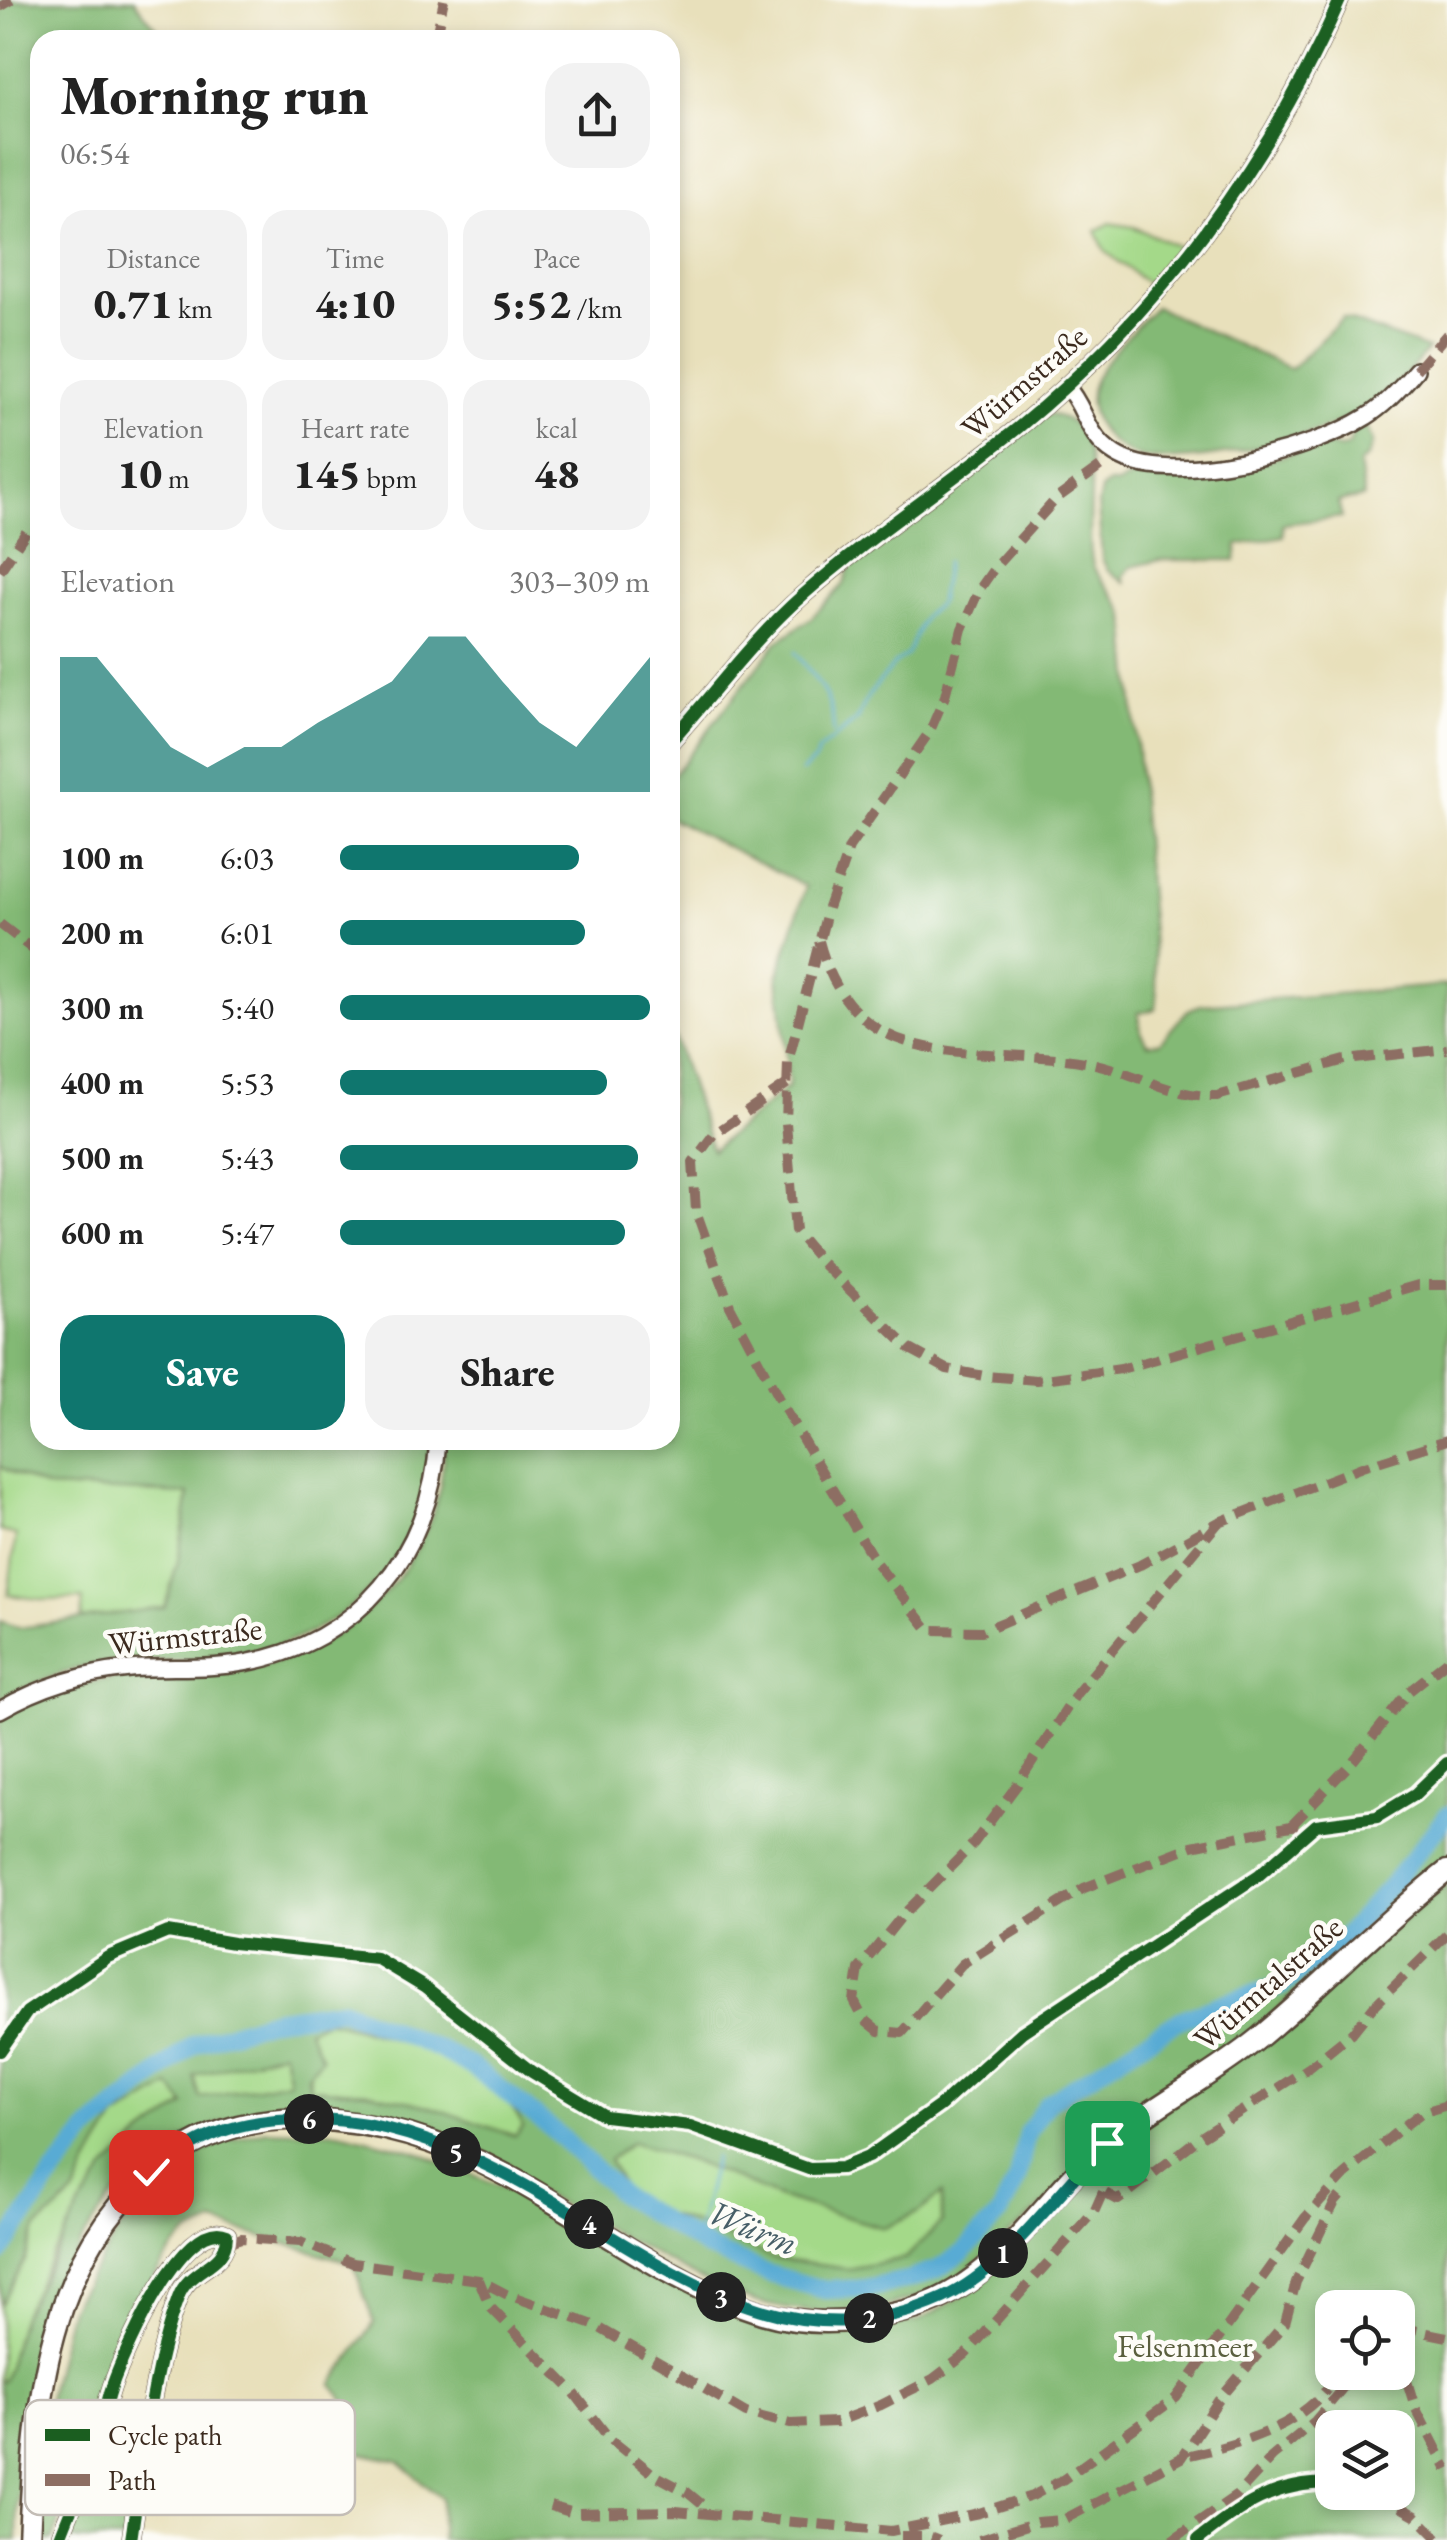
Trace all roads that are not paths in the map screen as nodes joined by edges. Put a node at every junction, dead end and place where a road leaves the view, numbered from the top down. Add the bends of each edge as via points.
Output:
1 (1340, 0) edge
2 (1416, 370) dead end
3 (1066, 386) junction
4 (680, 730) edge
5 (437, 1450) edge
6 (0, 1710) edge
7 (1447, 1871) edge
8 (39, 2400) edge
9 (109, 2400) edge
10 (155, 2400) edge
11 (30, 2515) edge
12 (69, 2515) edge
13 (135, 2515) edge
14 (29, 2540) edge
15 (59, 2540) edge
16 (131, 2540) edge

1 - 3 street, Würmstraße via 1296,92 1226,205 1150,300
2 - 3 street via 1370,415 1319,439 1245,460 1163,466 1128,461 1102,444
3 - 4 street, Würmstraße via 802,596
5 - 6 street, Würmstraße via 430,1500 410,1546 382,1586 340,1625 245,1663 82,1676
7 - 8 main road, Würmtalstraße via 1258,2038 1107,2143 978,2276 945,2297 906,2311 832,2322 764,2314 676,2276 508,2176 449,2149 374,2124 291,2118 206,2135 126,2197 62,2306
9 - 10 street via 155,2294 190,2247 222,2232 227,2244 220,2258 194,2274 176,2304
11 - 14 main road, Würmtalstraße
12 - 15 street
13 - 16 street

